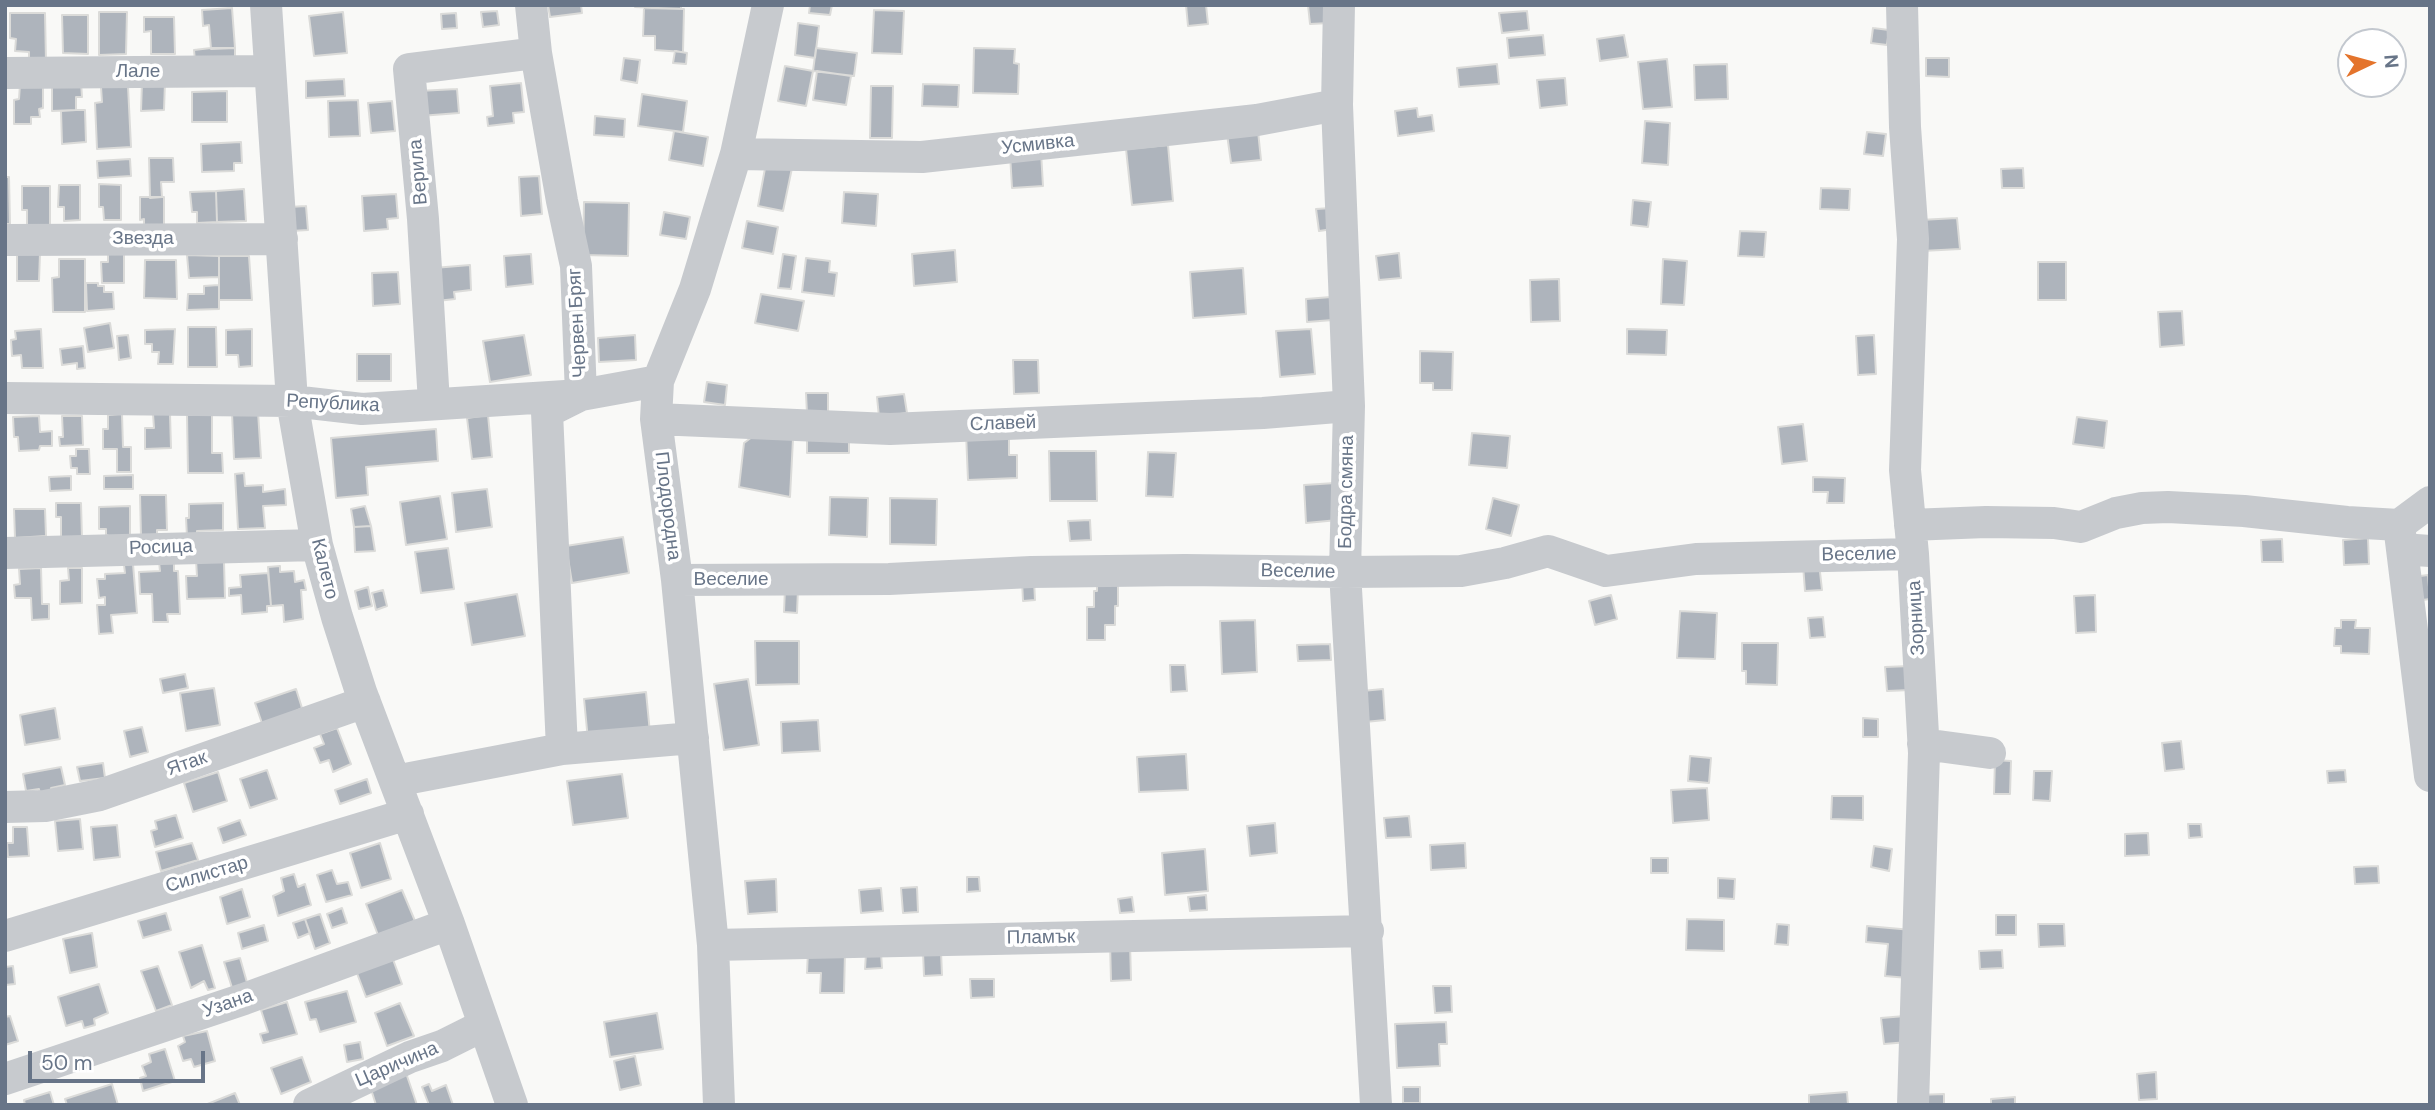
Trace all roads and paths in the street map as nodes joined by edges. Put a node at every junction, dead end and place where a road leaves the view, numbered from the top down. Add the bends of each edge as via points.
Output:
1 (266, 5) edge
2 (531, 5) edge
3 (768, 5) edge
4 (1339, 5) edge
5 (1902, 5) edge
6 (536, 54) junction
7 (270, 71) junction
8 (5, 73) edge
9 (1337, 105) junction
10 (736, 154) junction
11 (282, 239) junction
12 (5, 240) edge
13 (658, 381) junction
14 (581, 396) junction
15 (5, 398) edge
16 (292, 401) junction
17 (434, 403) junction
18 (1349, 406) junction
19 (656, 419) junction
20 (2430, 502) edge
21 (1912, 539) junction
22 (2410, 542) edge
23 (317, 545) junction
24 (5, 554) edge
25 (1345, 572) junction
26 (677, 580) junction
27 (365, 702) junction
28 (693, 738) junction
29 (1923, 744) junction
30 (562, 748) junction
31 (1990, 753) dead end
32 (2430, 776) edge
33 (395, 781) junction
34 (5, 807) edge
35 (408, 814) junction
36 (450, 924) junction
37 (1368, 931) junction
38 (5, 936) edge
39 (713, 946) junction
40 (484, 1025) junction
41 (5, 1079) edge
42 (309, 1105) edge
43 (512, 1105) edge
44 (719, 1105) edge
45 (1376, 1105) edge
46 (1913, 1105) edge

1 - 7 street, Калето
2 - 6 street, Червен Бряг
3 - 10 street, Плодородна
4 - 9 street, Бодра смяна
5 - 21 street, Зорница via 1913,239 1905,470
6 - 14 street, Червен Бряг via 576,266
6 - 17 street, Верила via 409,69
7 - 8 street, Лале
7 - 11 street, Калето
9 - 10 street, Усмивка via 1256,120 922,157
9 - 18 street, Бодра смяна
10 - 13 street, Плодородна via 695,289
11 - 12 street, Звезда
11 - 16 street, Калето
13 - 14 street, Република
13 - 19 street, Плодородна
14 - 17 street, Република
14 - 30 street, Червен Бряг via 547,412
15 - 16 street, Република
16 - 17 street, Република via 362,409
16 - 23 street, Калето
18 - 19 street, Славей via 890,429
18 - 25 street, Бодра смяна
19 - 26 street, Плодородна
20 - 22 street
21 - 22 street, Веселие via 1986,522 2081,527 2116,513 2168,507 2347,523
21 - 25 street, Веселие via 1606,571 1548,551 1461,571
21 - 29 street, Зорница
22 - 32 street
23 - 24 street, Росица
23 - 27 street, Калето
25 - 26 street, Веселие via 1185,570
25 - 37 street, Бодра смяна
26 - 28 street, Плодородна
27 - 33 street, Калето
27 - 34 street, Ятак via 100,795 45,806
28 - 30 street
28 - 39 street, Плодородна
29 - 31 street
29 - 46 street, Зорница
30 - 33 street
33 - 35 street, Калето
35 - 36 street, Калето
35 - 38 street, Силистар
36 - 40 street, Калето
36 - 41 street, Узана
37 - 39 street, Пламък
37 - 45 street, Бодра смяна
39 - 44 street, Плодородна
40 - 42 street, Царичина
40 - 43 street, Калето

